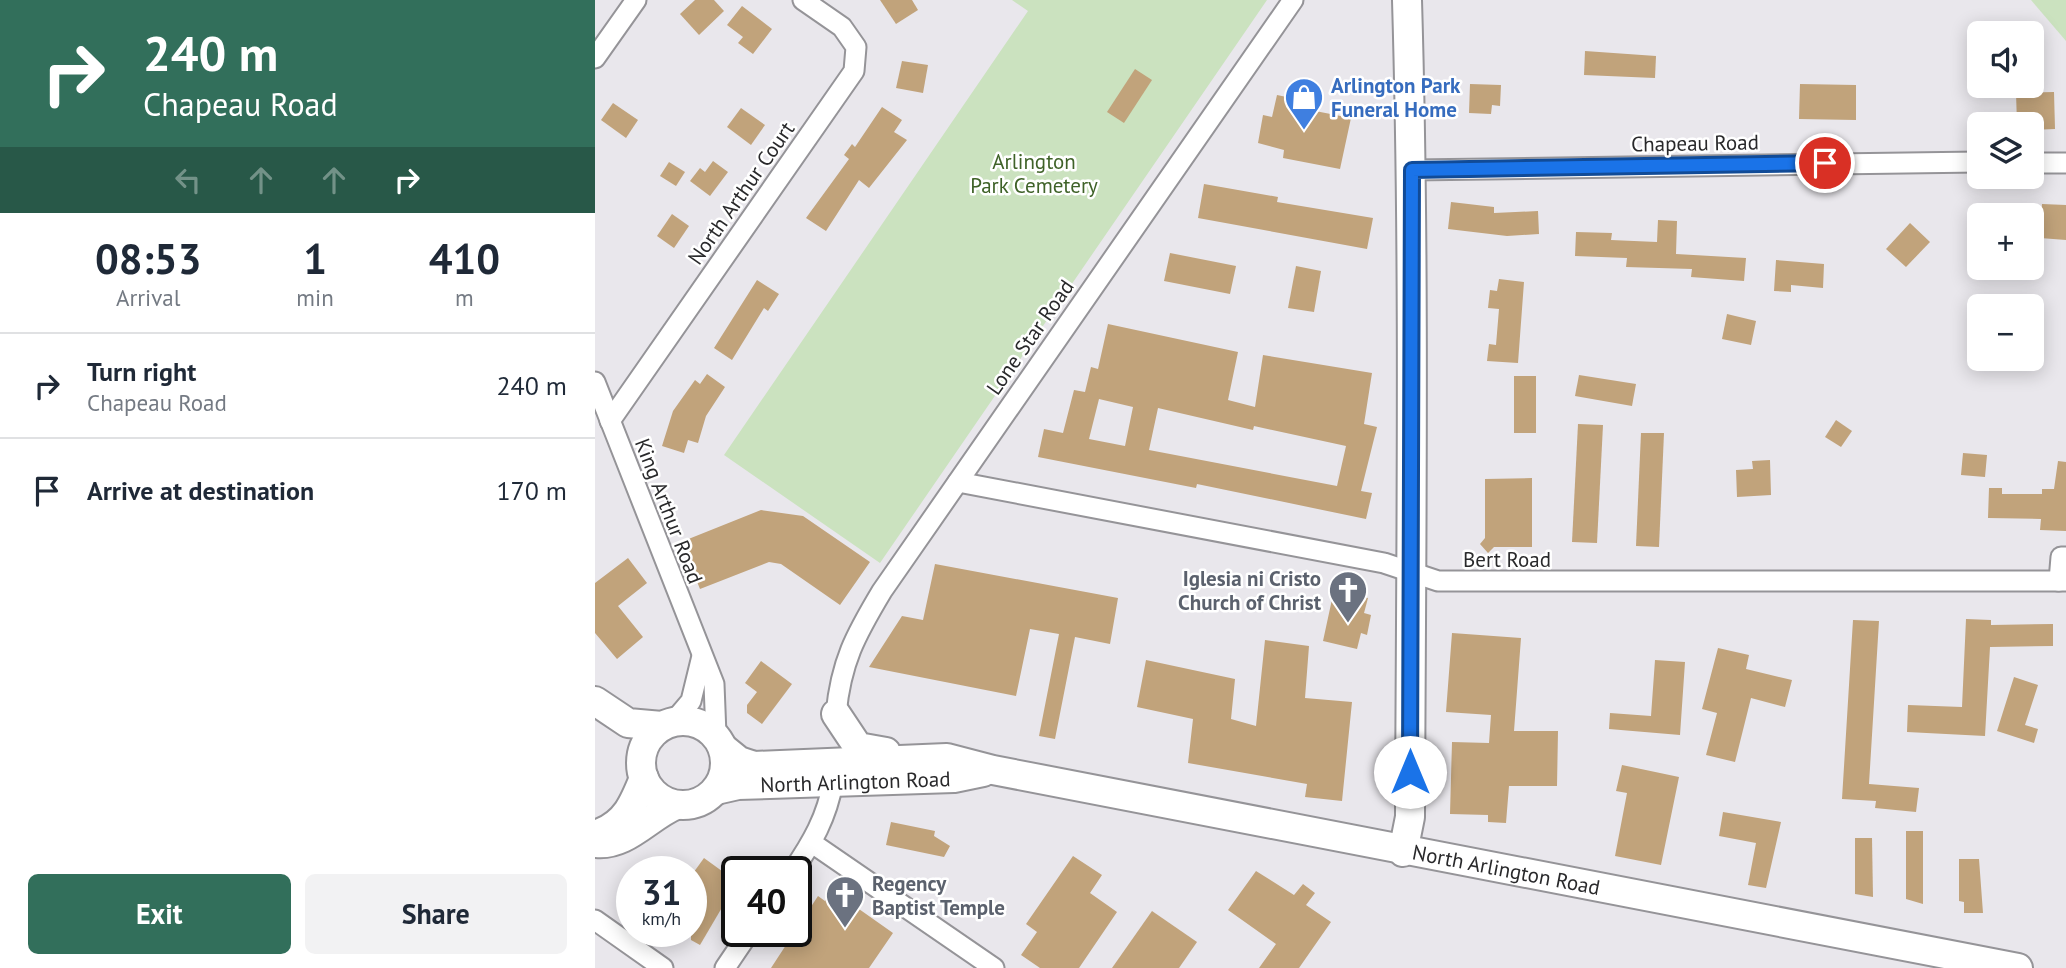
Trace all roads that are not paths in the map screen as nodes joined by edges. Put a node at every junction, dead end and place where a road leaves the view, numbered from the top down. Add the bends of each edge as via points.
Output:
1 (636, 0) edge
2 (803, 0) edge
3 (1293, 0) edge
4 (1407, 0) edge
5 (595, 58) edge
6 (1967, 162) edge
7 (2044, 163) edge
8 (2066, 163) edge
9 (1412, 170) junction
10 (595, 382) edge
11 (610, 421) junction
12 (958, 482) junction
13 (2066, 557) edge
14 (1411, 572) junction
15 (2063, 581) edge
16 (702, 655) junction
17 (595, 701) edge
18 (836, 714) junction
19 (595, 722) edge
20 (668, 724) junction
21 (719, 742) junction
22 (811, 763) junction
23 (981, 766) junction
24 (642, 771) junction
25 (833, 782) junction
26 (716, 790) junction
27 (676, 805) junction
28 (595, 835) edge
29 (595, 843) edge
30 (812, 843) junction
31 (1403, 852) junction
32 (803, 856) edge
33 (595, 920) edge
34 (739, 947) edge
35 (663, 968) edge
36 (725, 968) edge
37 (994, 968) edge
38 (2018, 968) edge

1 - 5 street
2 - 11 street, North Arthur Court via 842,27 856,47 854,71
3 - 12 street, Lone Star Road
4 - 9 main road
6 - 9 street, Chapeau Road
7 - 8 street
9 - 14 main road
10 - 11 street, King Arthur Road
11 - 16 street, King Arthur Road
12 - 14 street, Bert Road via 1384,563
12 - 18 street, Lone Star Road via 857,632 841,671
13 - 15 street via 2061,557
14 - 15 street, Bert Road via 1438,582
14 - 31 main road via 1410,817
16 - 20 street via 691,701
16 - 21 street, King Arthur Road via 714,684
17 - 20 main road via 628,723
18 - 22 main road via 826,748
18 - 23 main road via 858,747 876,753 949,749
19 - 24 main road via 621,742
20 - 21 main road via 692,721
20 - 24 main road via 644,747
21 - 22 main road, North Arlington Road via 739,761 754,766
21 - 26 main road via 724,774
22 - 23 main road, North Arlington Road via 947,758
23 - 25 main road, North Arlington Road via 954,778
23 - 31 main road, North Arlington Road
24 - 27 main road via 653,792
24 - 28 main road via 634,804 622,820
25 - 26 main road, North Arlington Road
25 - 30 street via 828,810
26 - 27 main road via 702,801
27 - 29 main road via 623,838
30 - 32 street
30 - 37 street
31 - 38 main road, North Arlington Road
33 - 35 street
34 - 36 street

